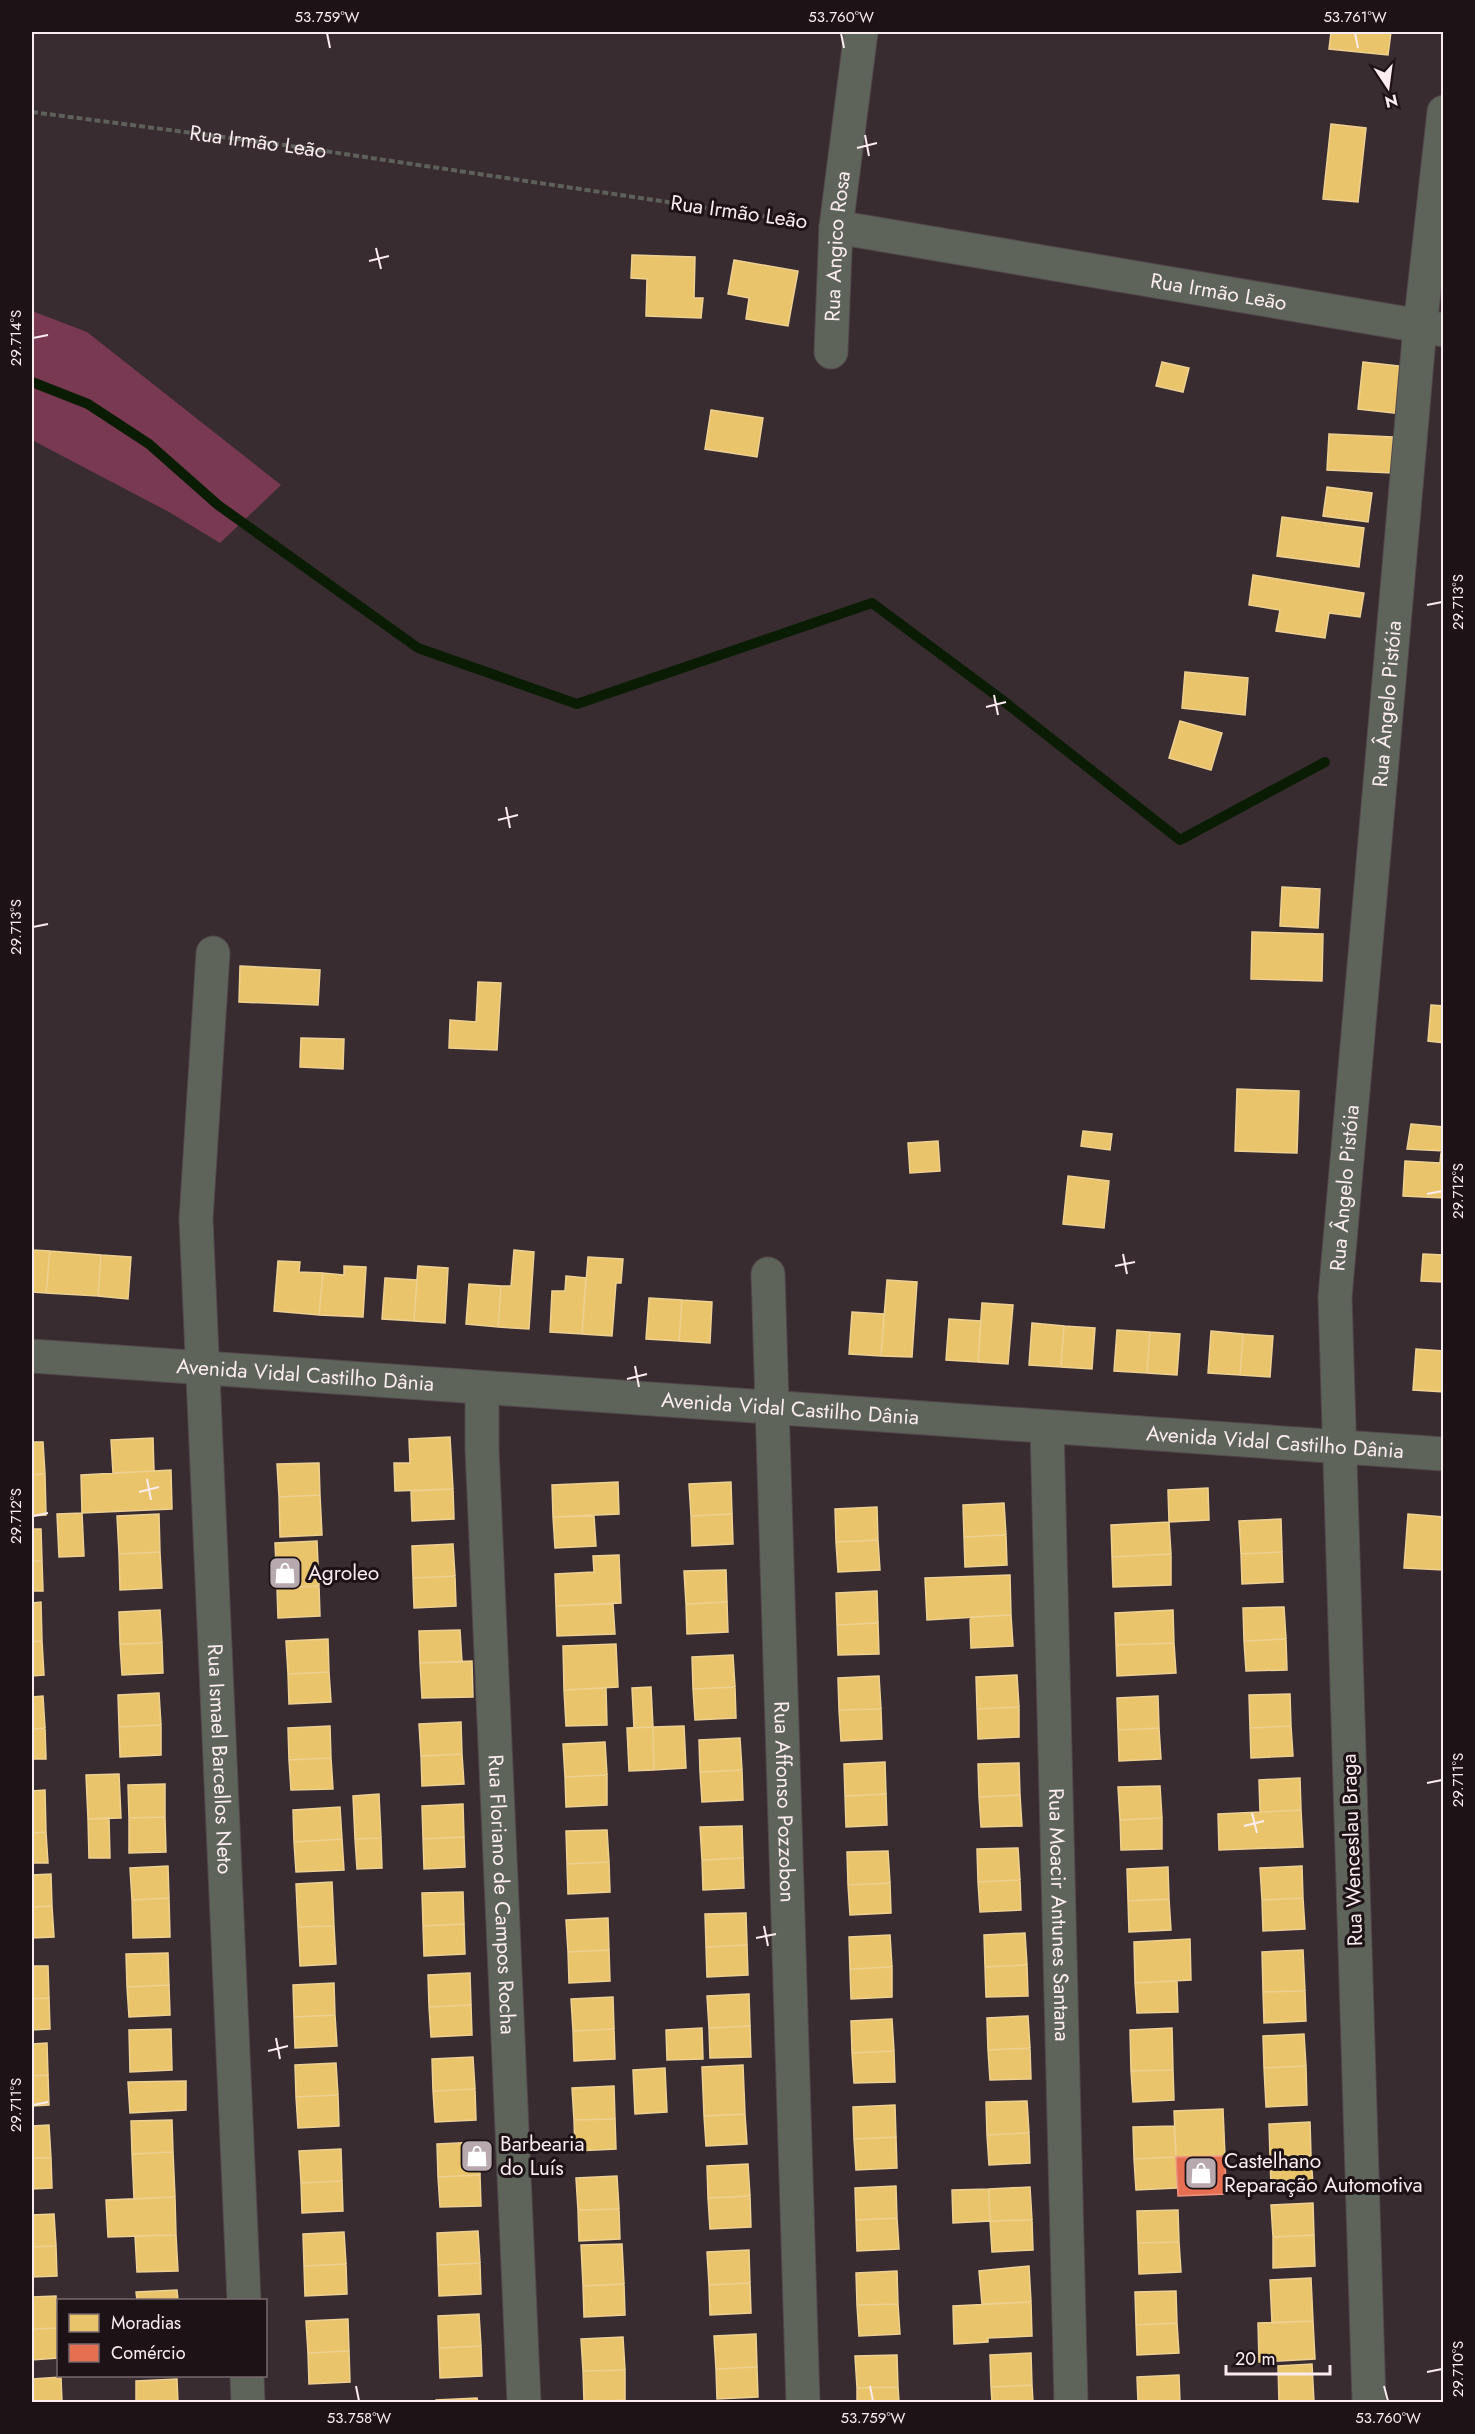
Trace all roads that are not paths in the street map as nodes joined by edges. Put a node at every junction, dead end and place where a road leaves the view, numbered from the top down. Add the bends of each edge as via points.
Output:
1 (861, 32) edge
2 (1443, 112) edge
3 (836, 226) junction
4 (1432, 329) edge
5 (831, 352) dead end
6 (213, 953) dead end
7 (768, 1274) dead end
8 (1335, 1297) joint
9 (32, 1356) edge
10 (203, 1368) junction
11 (482, 1388) junction
12 (772, 1407) junction
13 (1047, 1427) junction
14 (1340, 1447) junction
15 (1443, 1454) edge
16 (244, 2299) edge
17 (247, 2377) edge
18 (248, 2403) edge
19 (524, 2403) edge
20 (803, 2403) edge
21 (1071, 2403) edge
22 (1369, 2403) edge

1 - 3 street, Rua Angico Rosa
2 - 4 street, Rua Ângelo Pistóia
3 - 4 street, Rua Irmão Leão
3 - 5 street, Rua Angico Rosa
4 - 8 street, Rua Ângelo Pistóia
6 - 10 street, Rua Ismael Barcellos Neto via 196,1219
7 - 12 street, Rua Affonso Pozzobon
8 - 14 street, Rua Wenceslau Braga
9 - 10 street, Avenida Vidal Castilho Dânia
10 - 11 street, Avenida Vidal Castilho Dânia
10 - 16 street, Rua Ismael Barcellos Neto
11 - 12 street, Avenida Vidal Castilho Dânia
11 - 19 street, Rua Floriano de Campos Rocha
12 - 13 street, Avenida Vidal Castilho Dânia
12 - 20 street, Rua Affonso Pozzobon
13 - 14 street, Avenida Vidal Castilho Dânia
13 - 21 street, Rua Moacir Antunes Santana
14 - 15 street, Avenida Vidal Castilho Dânia
14 - 22 street, Rua Wenceslau Braga
17 - 18 street

